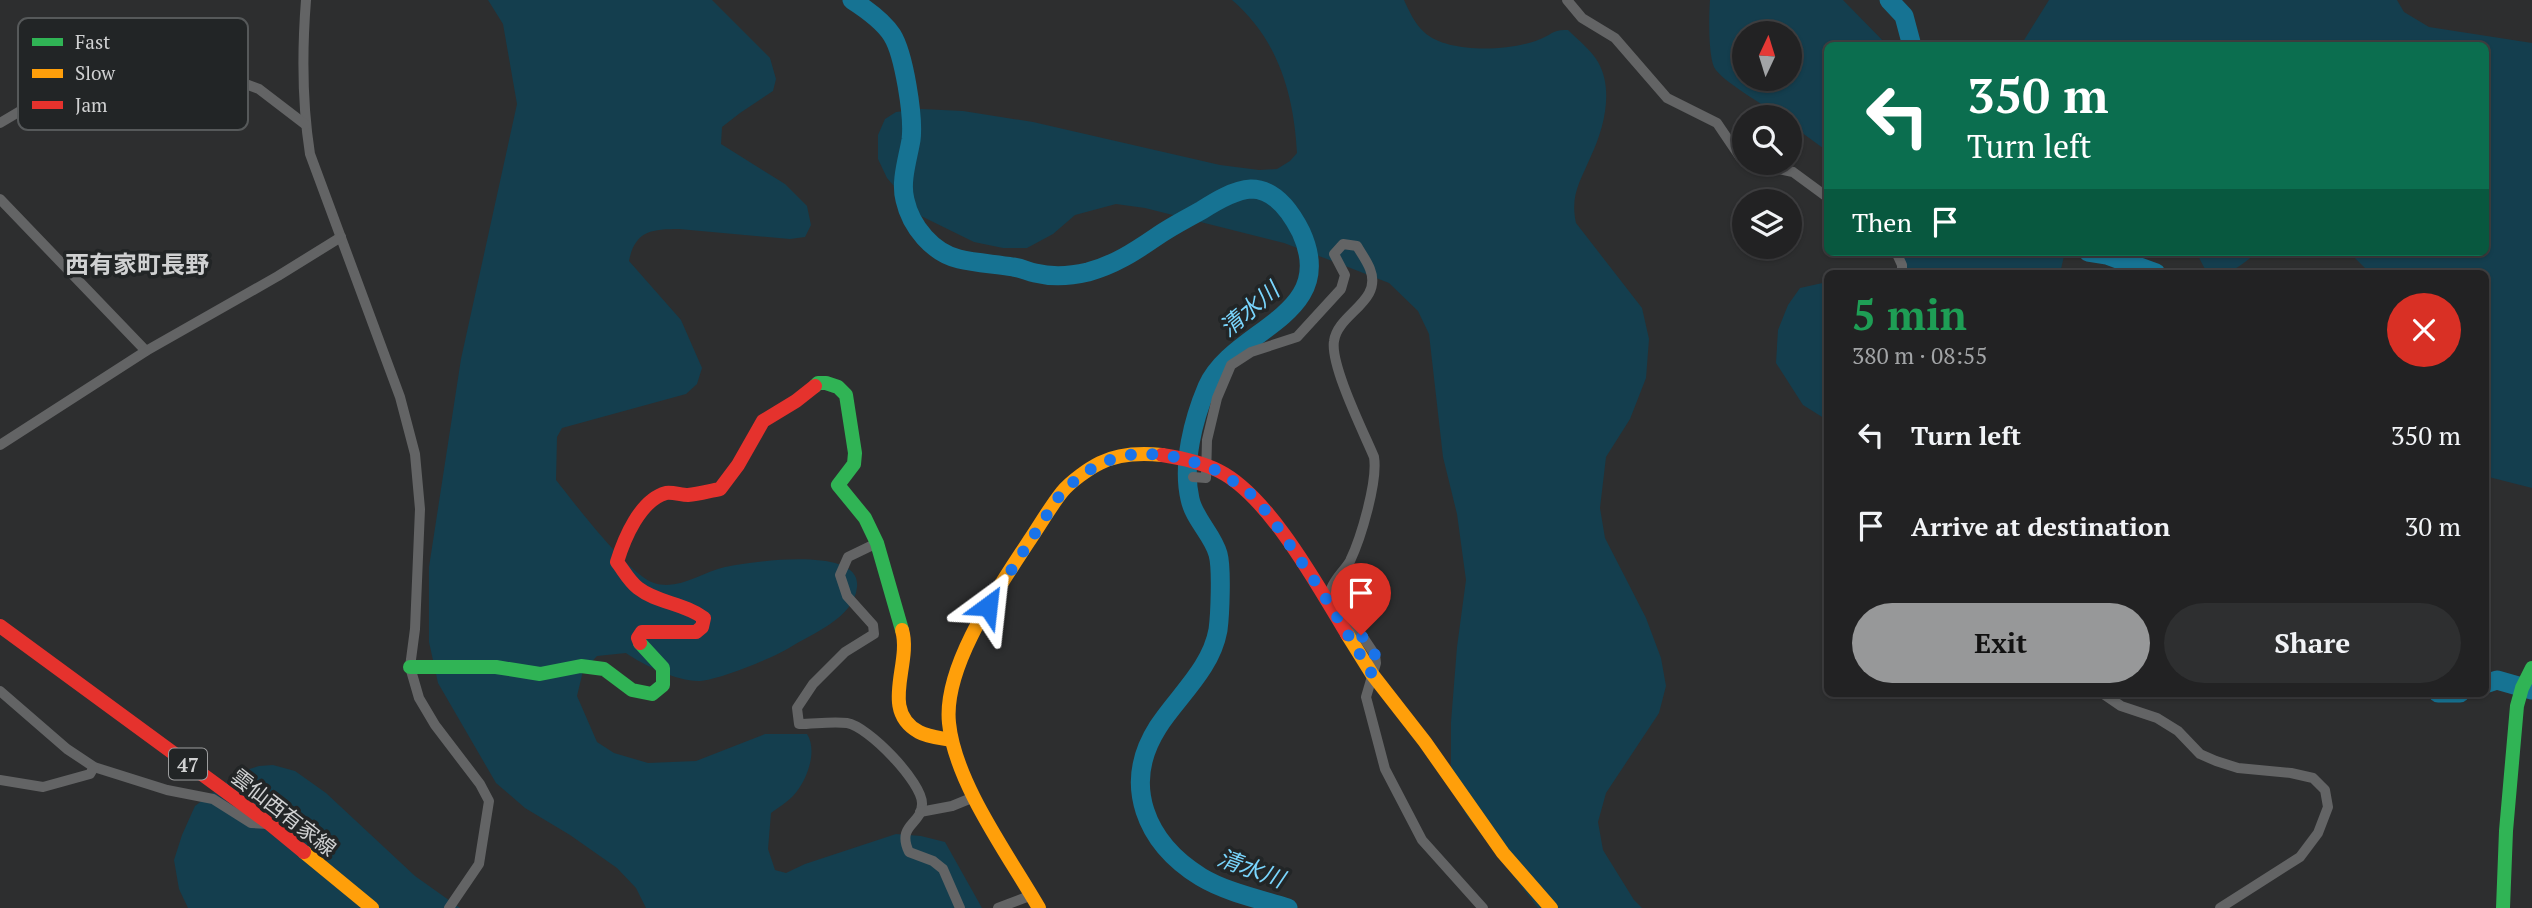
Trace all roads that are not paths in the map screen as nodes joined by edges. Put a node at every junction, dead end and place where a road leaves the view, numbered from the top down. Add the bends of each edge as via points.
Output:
1 (306, 0) edge
2 (1567, 0) edge
3 (248, 85) edge
4 (18, 112) edge
5 (0, 123) edge
6 (306, 125) junction
7 (1732, 145) edge
8 (1797, 175) edge
9 (1824, 195) edge
10 (0, 199) edge
11 (341, 237) junction
12 (146, 351) junction
13 (0, 445) edge
14 (1193, 477) dead end
15 (877, 543) junction
16 (0, 626) edge
17 (410, 667) junction
18 (2529, 673) edge
19 (1372, 674) junction
20 (0, 691) edge
21 (2108, 697) edge
22 (951, 740) junction
23 (94, 767) junction
24 (0, 780) edge
25 (974, 797) junction
26 (920, 812) junction
27 (270, 824) junction
28 (1036, 902) edge
29 (372, 908) edge
30 (449, 908) edge
31 (960, 908) edge
32 (998, 908) edge
33 (1483, 908) edge
34 (1551, 908) edge
35 (2220, 908) edge
36 (2503, 908) edge

1 - 6 street
2 - 7 street via 1583,18 1615,38 1667,98 1717,123
3 - 6 street
4 - 5 street
6 - 11 street via 310,154
8 - 9 street
10 - 12 street
11 - 12 street
11 - 17 street via 400,397 415,454 420,509
12 - 13 street
14 - 19 street via 1206,478 1207,440 1231,365 1251,352 1297,337 1341,289 1345,275 1334,254 1343,244 1357,246 1371,269 1372,283 1368,298 1339,329 1335,359 1377,471 1356,546 1331,589 1375,655
15 - 17 street via 866,518 838,485 854,464 855,453 846,395 838,387 818,383 763,421 720,489 683,495 668,492 639,516 621,546 617,562 637,588 692,608 704,618 696,632 642,632 638,638 641,646 660,660 666,672 663,685 652,694 632,690 604,669 581,666 540,674 496,667
15 - 22 street via 905,639 898,706 919,732
15 - 26 street via 848,557 840,575 847,596 873,625 874,634 845,652 813,684 797,708 797,718 799,724 848,723 863,729 906,772 920,794
16 - 27 street, 雲仙西有家線 / 47
17 - 30 street via 419,698 435,725 489,800 479,864
18 - 36 street via 2518,706
19 - 22 street via 1270,516 1237,482 1183,458 1142,453 1100,463 1063,490 1001,583 962,653 954,677 948,719
19 - 33 street via 1366,697 1385,769 1422,840
19 - 34 street via 1503,853
20 - 23 street
21 - 35 street via 2157,718 2178,731 2200,754 2216,761 2313,778 2325,790 2328,807 2318,833 2300,857
22 - 25 street
23 - 24 street via 90,774 43,787
23 - 27 street via 214,799 251,823
25 - 26 street
25 - 28 street
26 - 31 street via 908,826 904,843 909,852 943,869
27 - 29 street, 雲仙西有家線 / 47
28 - 32 street

